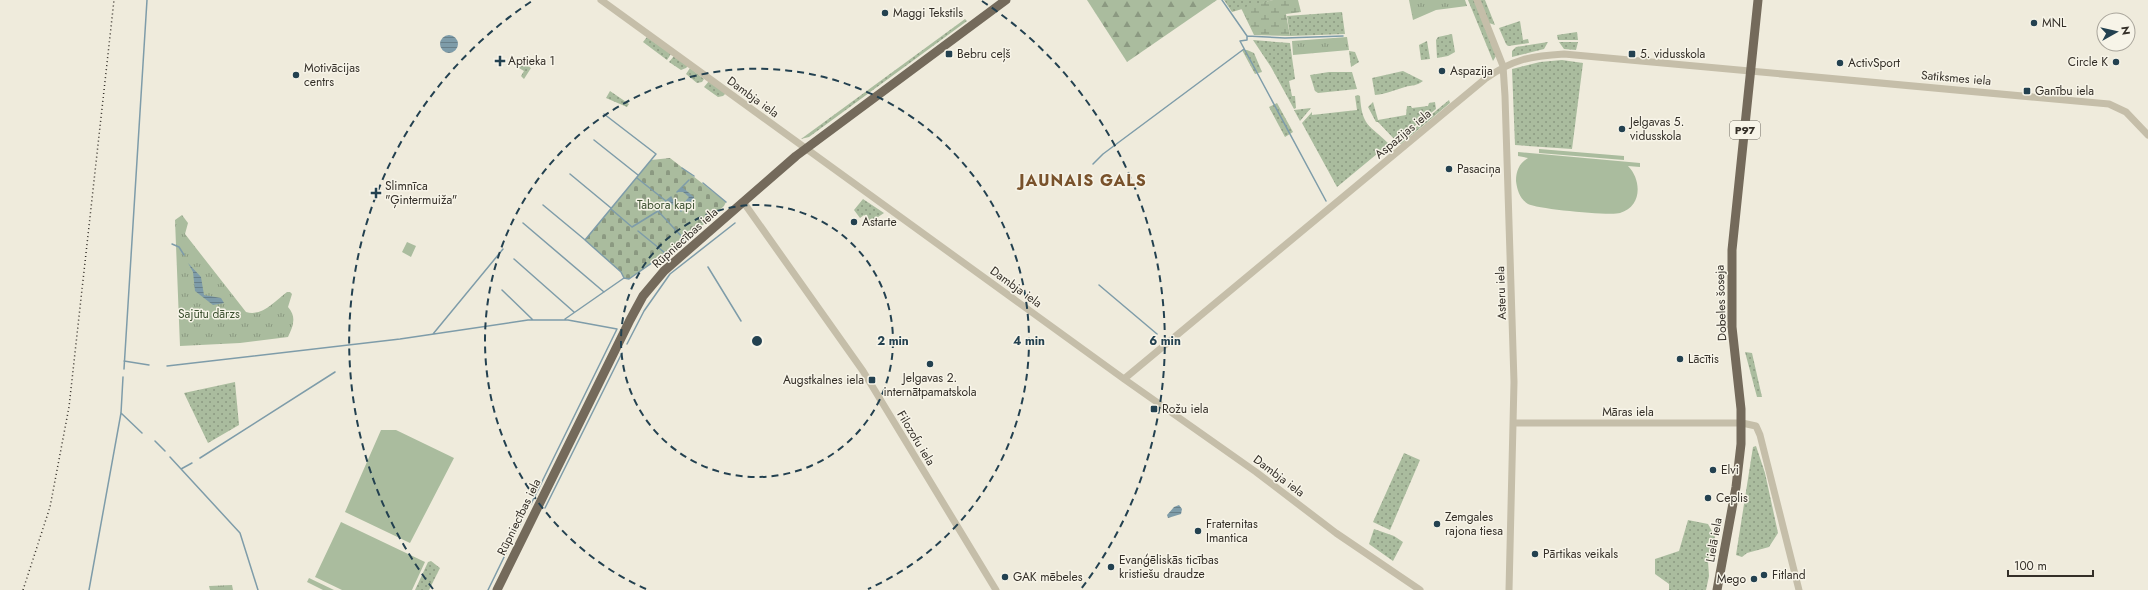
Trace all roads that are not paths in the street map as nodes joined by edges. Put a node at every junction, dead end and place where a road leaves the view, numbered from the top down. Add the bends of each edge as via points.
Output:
1 (601, 0) edge
2 (1006, 0) edge
3 (1477, 0) edge
4 (1758, 0) edge
5 (1503, 66) junction
6 (1751, 70) junction
7 (2148, 135) edge
8 (806, 148) junction
9 (744, 203) junction
10 (1124, 379) junction
11 (1514, 423) junction
12 (1742, 423) junction
13 (497, 590) edge
14 (996, 590) edge
15 (1420, 590) edge
16 (1509, 590) edge
17 (1717, 590) edge
18 (1799, 590) edge

1 - 8 street, Dambja iela
2 - 8 main road, Rūpniecības iela
3 - 5 street, Asteru iela
4 - 6 main road, Dobeles šoseja / P97
5 - 6 street, Aspazijas iela via 1533,56 1564,54
5 - 10 street, Aspazijas iela
5 - 11 street, Asteru iela via 1510,225
6 - 7 street, Satiksmes iela via 2109,104 2126,112
6 - 12 main road, Dobeles šoseja / P97 via 1733,233 1731,286 1732,327
8 - 9 main road, Rūpniecības iela
8 - 10 street, Dambja iela
9 - 13 main road, Rūpniecības iela via 674,261 643,296
9 - 14 street, Filozofu iela via 863,371
10 - 15 street, Dambja iela via 1256,472 1336,533
11 - 12 street, Māras iela
11 - 16 street, Asteru iela
12 - 17 main road, Lielā iela / P97 via 1740,464
12 - 18 street via 1756,426 1760,435

